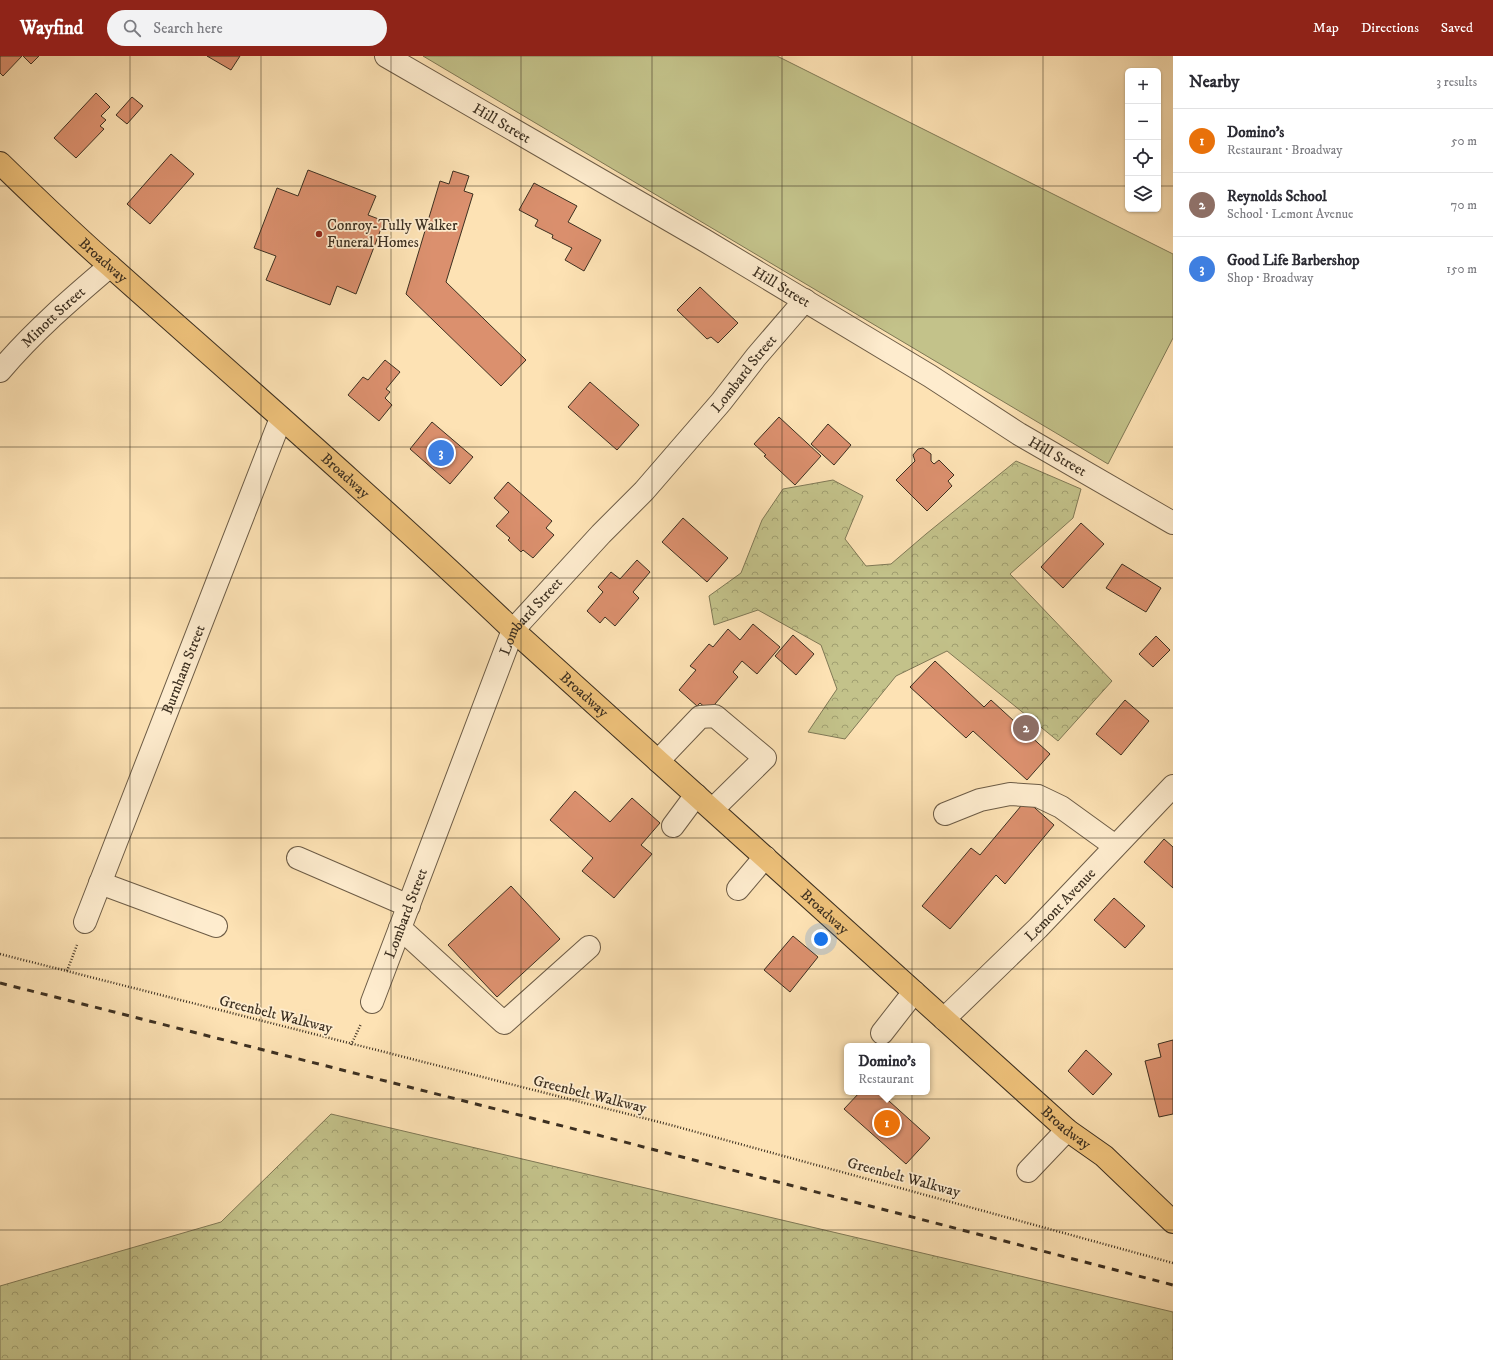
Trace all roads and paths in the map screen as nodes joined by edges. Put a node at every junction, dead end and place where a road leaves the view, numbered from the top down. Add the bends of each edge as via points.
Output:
1 (386, 56) edge
2 (0, 164) edge
3 (110, 266) junction
4 (805, 300) junction
5 (0, 371) edge
6 (282, 418) junction
7 (1173, 523) edge
8 (513, 630) junction
9 (658, 760) junction
10 (1173, 786) edge
11 (696, 795) junction
12 (713, 810) junction
13 (945, 814) dead end
14 (673, 826) dead end
15 (1115, 846) junction
16 (766, 857) junction
17 (298, 858) dead end
18 (100, 884) junction
19 (738, 889) dead end
20 (409, 906) junction
21 (85, 922) dead end
22 (216, 926) dead end
23 (400, 928) junction
24 (589, 947) dead end
25 (0, 954) edge
26 (914, 992) junction
27 (372, 1002) dead end
28 (944, 1019) junction
29 (882, 1033) dead end
30 (1067, 1130) junction
31 (1028, 1171) dead end
32 (1173, 1222) edge
33 (1173, 1263) edge

1 - 4 street, Hill Street
2 - 3 main road, Broadway
3 - 5 street, Minott Street via 56,312
3 - 6 main road, Broadway
4 - 7 street, Hill Street via 1019,434
4 - 8 street, Lombard Street via 644,491
6 - 8 main road, Broadway
6 - 18 street, Burnham Street
8 - 9 main road, Broadway
8 - 20 street, Lombard Street
9 - 11 main road, Broadway
9 - 12 street via 700,717 715,716 765,758
10 - 15 street, Lemont Avenue
11 - 12 main road, Broadway
11 - 14 street
12 - 16 main road, Broadway
13 - 15 street via 980,800 1010,794 1038,796 1061,807
15 - 28 street, Lemont Avenue via 1038,928
16 - 19 street
16 - 26 main road, Broadway
17 - 20 street
18 - 21 street, Burnham Street
18 - 22 street
20 - 23 street, Lombard Street
23 - 24 street via 504,1023
23 - 27 street, Lombard Street
25 - 33 path, Greenbelt Walkway via 666,1124
26 - 28 main road, Broadway
26 - 29 street
28 - 30 main road, Broadway
30 - 31 street
30 - 32 main road, Broadway via 1104,1156

